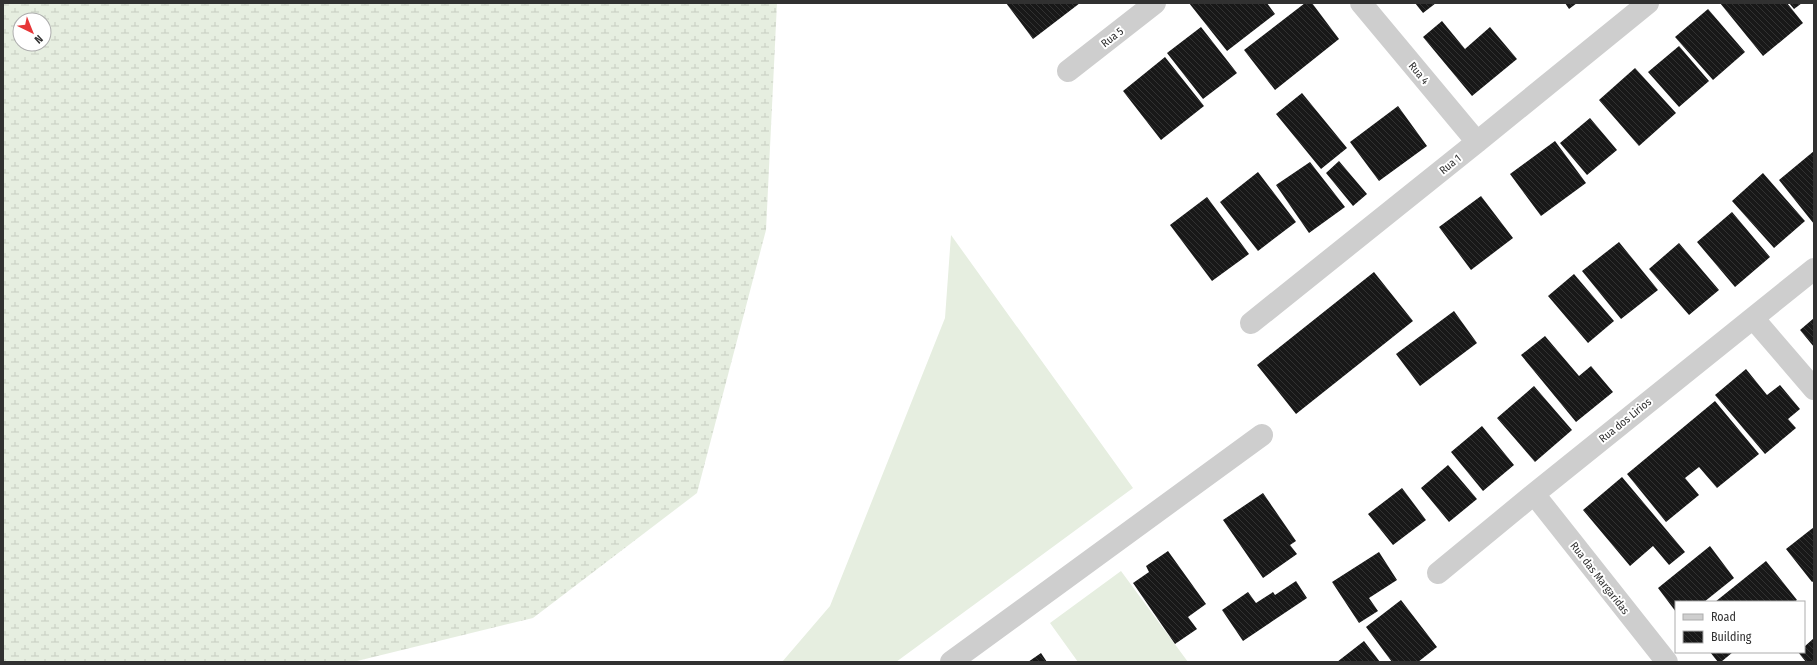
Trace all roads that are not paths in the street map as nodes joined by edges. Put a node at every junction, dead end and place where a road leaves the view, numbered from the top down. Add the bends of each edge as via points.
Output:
1 (1155, 3) edge
2 (1361, 3) edge
3 (1648, 3) edge
4 (1068, 71) dead end
5 (1477, 142) junction
6 (1814, 269) edge
7 (1753, 318) junction
8 (1251, 323) dead end
9 (1814, 389) edge
10 (1262, 435) dead end
11 (1534, 494) junction
12 (1438, 573) dead end
13 (952, 662) edge
14 (1667, 662) edge

1 - 4 street, Rua 5
2 - 5 street, Rua 4
3 - 5 street, Rua 1
5 - 8 street, Rua 1
6 - 7 street, Rua dos Lirios
7 - 9 street
7 - 11 street, Rua dos Lirios
10 - 13 street
11 - 12 street, Rua dos Lirios
11 - 14 street, Rua das Margaridas

